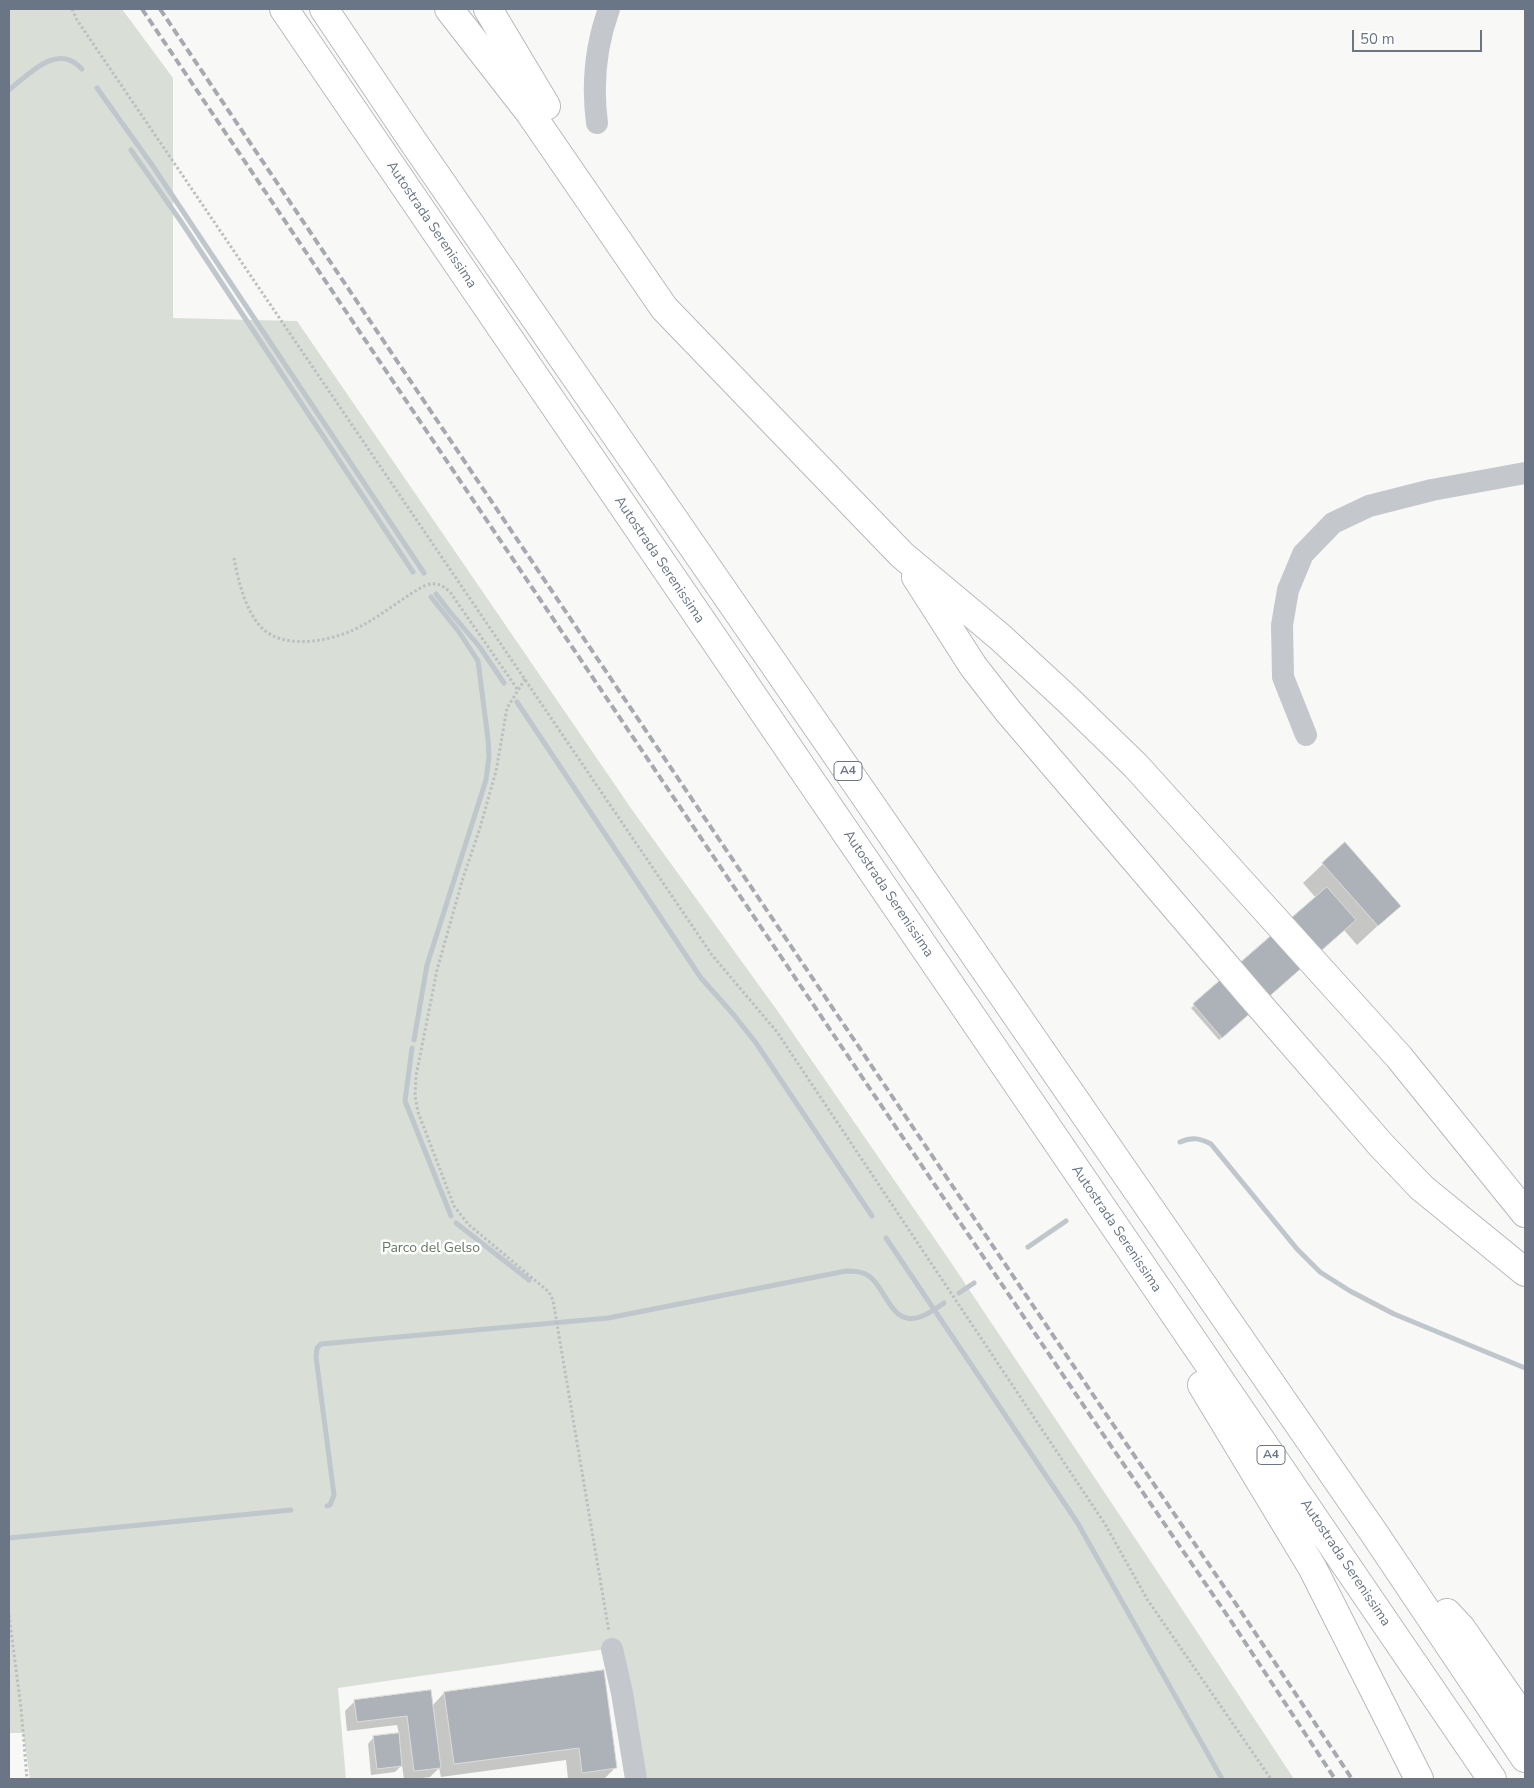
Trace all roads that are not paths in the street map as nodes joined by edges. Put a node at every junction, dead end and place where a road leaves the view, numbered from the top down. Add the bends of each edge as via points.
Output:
1 (284, 9) edge
2 (324, 9) edge
3 (449, 9) edge
4 (471, 9) edge
5 (488, 9) edge
6 (609, 9) edge
7 (546, 106) junction
8 (597, 123) dead end
9 (758, 404) junction
10 (1525, 473) edge
11 (902, 555) junction
12 (1306, 735) dead end
13 (1049, 1131) junction
14 (1525, 1213) edge
15 (1525, 1272) edge
16 (1374, 1533) junction
17 (612, 1649) road end
18 (1525, 1720) edge
19 (1525, 1758) edge
20 (636, 1779) edge
21 (1419, 1779) edge
22 (1492, 1779) edge

1 - 13 highway, Autostrada Serenissima / A4
2 - 16 highway, A4
3 - 9 highway via 530,113 664,308
4 - 7 highway
5 - 7 highway
6 - 8 street via 596,56 594,102
7 - 9 highway
9 - 11 highway
10 - 12 street via 1432,490 1369,506 1333,523 1303,554 1288,590 1282,625 1283,677
11 - 14 highway via 1000,637 1136,766 1399,1057
11 - 15 highway via 973,666 1002,703 1381,1145 1422,1188
13 - 21 highway via 1312,1567
13 - 22 highway, Autostrada Serenissima / A4
16 - 18 highway via 1461,1628
16 - 19 highway, A4
17 - 20 street

